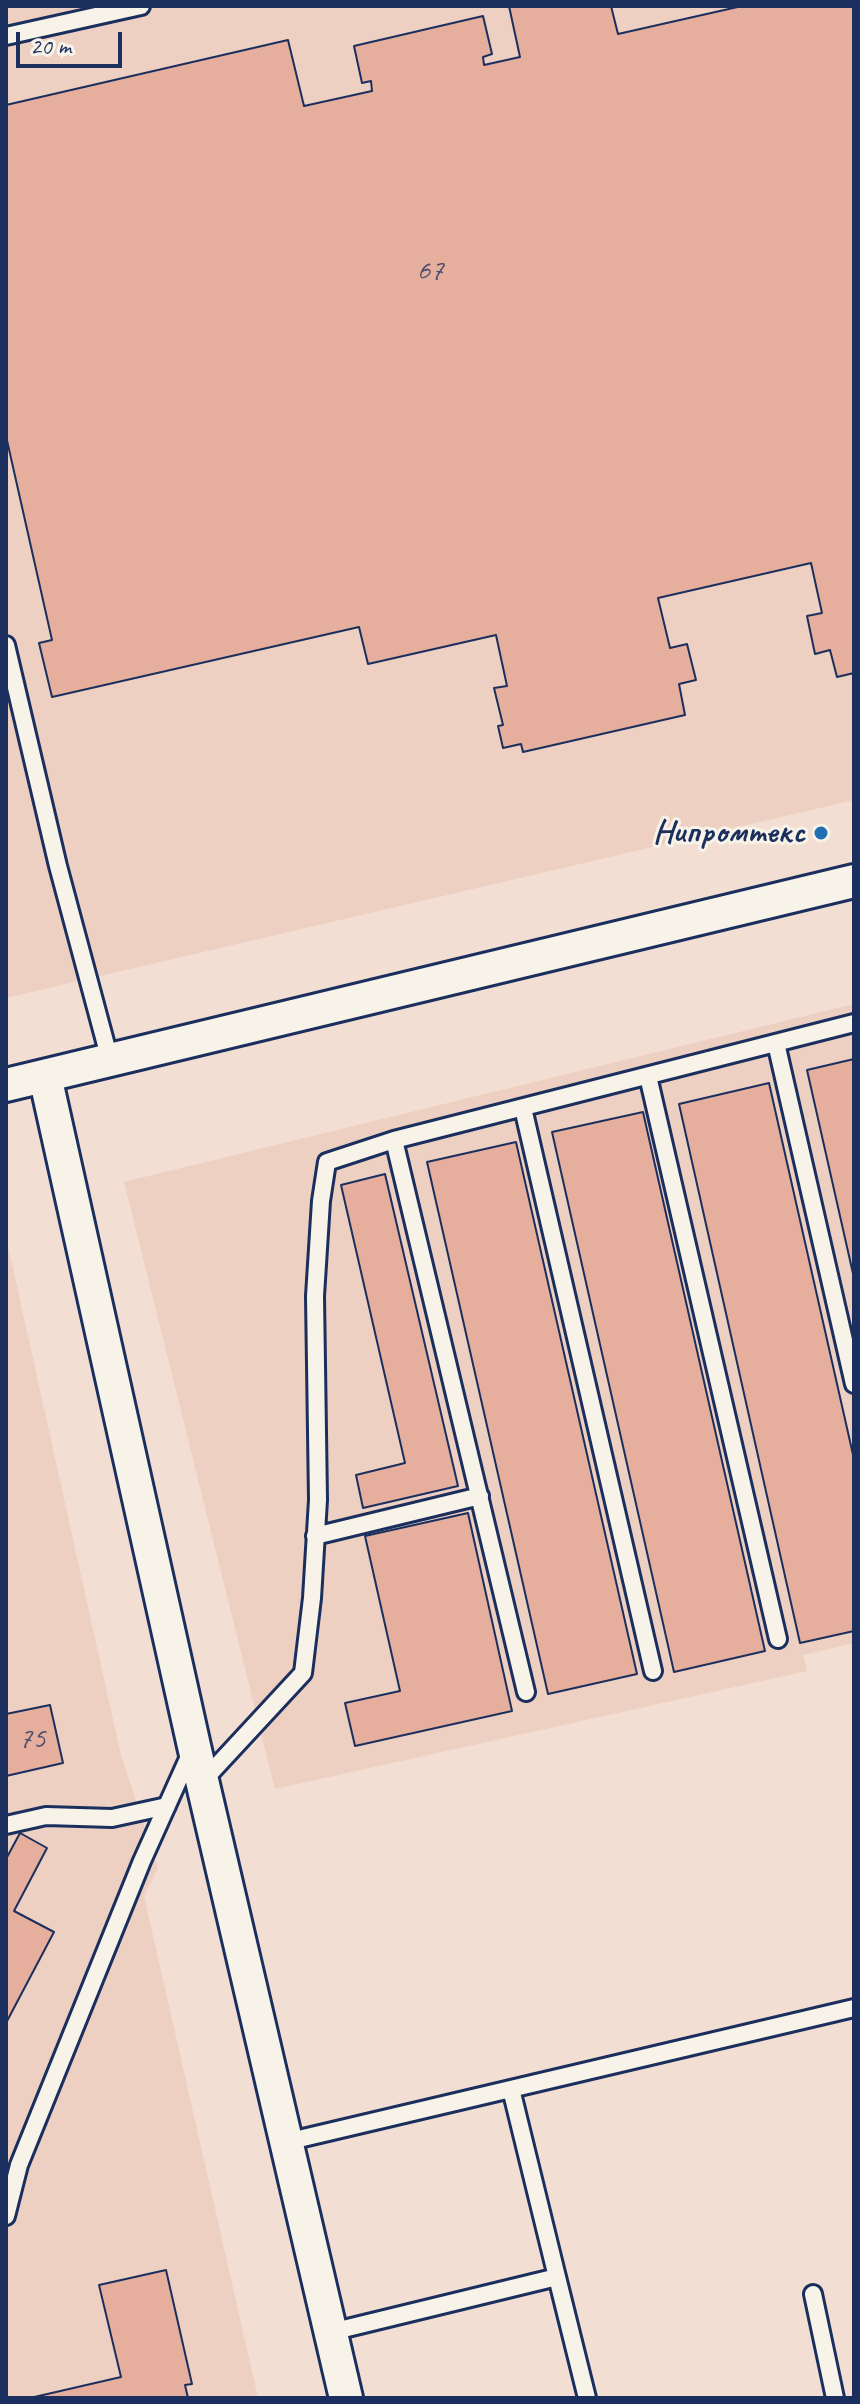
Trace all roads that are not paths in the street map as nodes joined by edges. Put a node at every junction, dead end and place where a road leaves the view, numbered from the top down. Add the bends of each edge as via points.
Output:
1 (141, 6) edge
2 (6, 36) edge
3 (6, 645) edge
4 (854, 881) edge
5 (854, 1023) edge
6 (776, 1043) junction
7 (110, 1060) junction
8 (45, 1076) junction
9 (648, 1076) junction
10 (6, 1085) edge
11 (523, 1108) junction
12 (394, 1140) junction
13 (854, 1384) edge
14 (480, 1496) junction
15 (315, 1536) junction
16 (778, 1639) dead end
17 (653, 1671) dead end
18 (526, 1692) dead end
19 (194, 1746) junction
20 (202, 1782) junction
21 (167, 1806) junction
22 (6, 1825) edge
23 (854, 2008) edge
24 (511, 2089) junction
25 (286, 2142) junction
26 (6, 2216) edge
27 (557, 2277) junction
28 (813, 2294) dead end
29 (331, 2332) junction
30 (346, 2398) edge
31 (587, 2398) edge
32 (835, 2398) edge

1 - 2 lane
3 - 7 lane
4 - 7 street
5 - 6 lane
6 - 9 lane
6 - 13 lane
7 - 8 street
8 - 10 street
8 - 19 street
9 - 11 lane
9 - 16 lane
11 - 12 lane
11 - 17 lane
12 - 14 lane
12 - 15 lane via 327,1162 315,1296
14 - 15 lane
14 - 18 lane
15 - 20 lane via 303,1673
19 - 20 street
19 - 21 lane
20 - 25 street
21 - 22 lane via 112,1818 46,1816
21 - 26 lane via 19,2165
23 - 24 lane
24 - 25 lane
24 - 27 lane
25 - 29 street
27 - 29 lane
27 - 31 lane
28 - 32 lane
29 - 30 street

